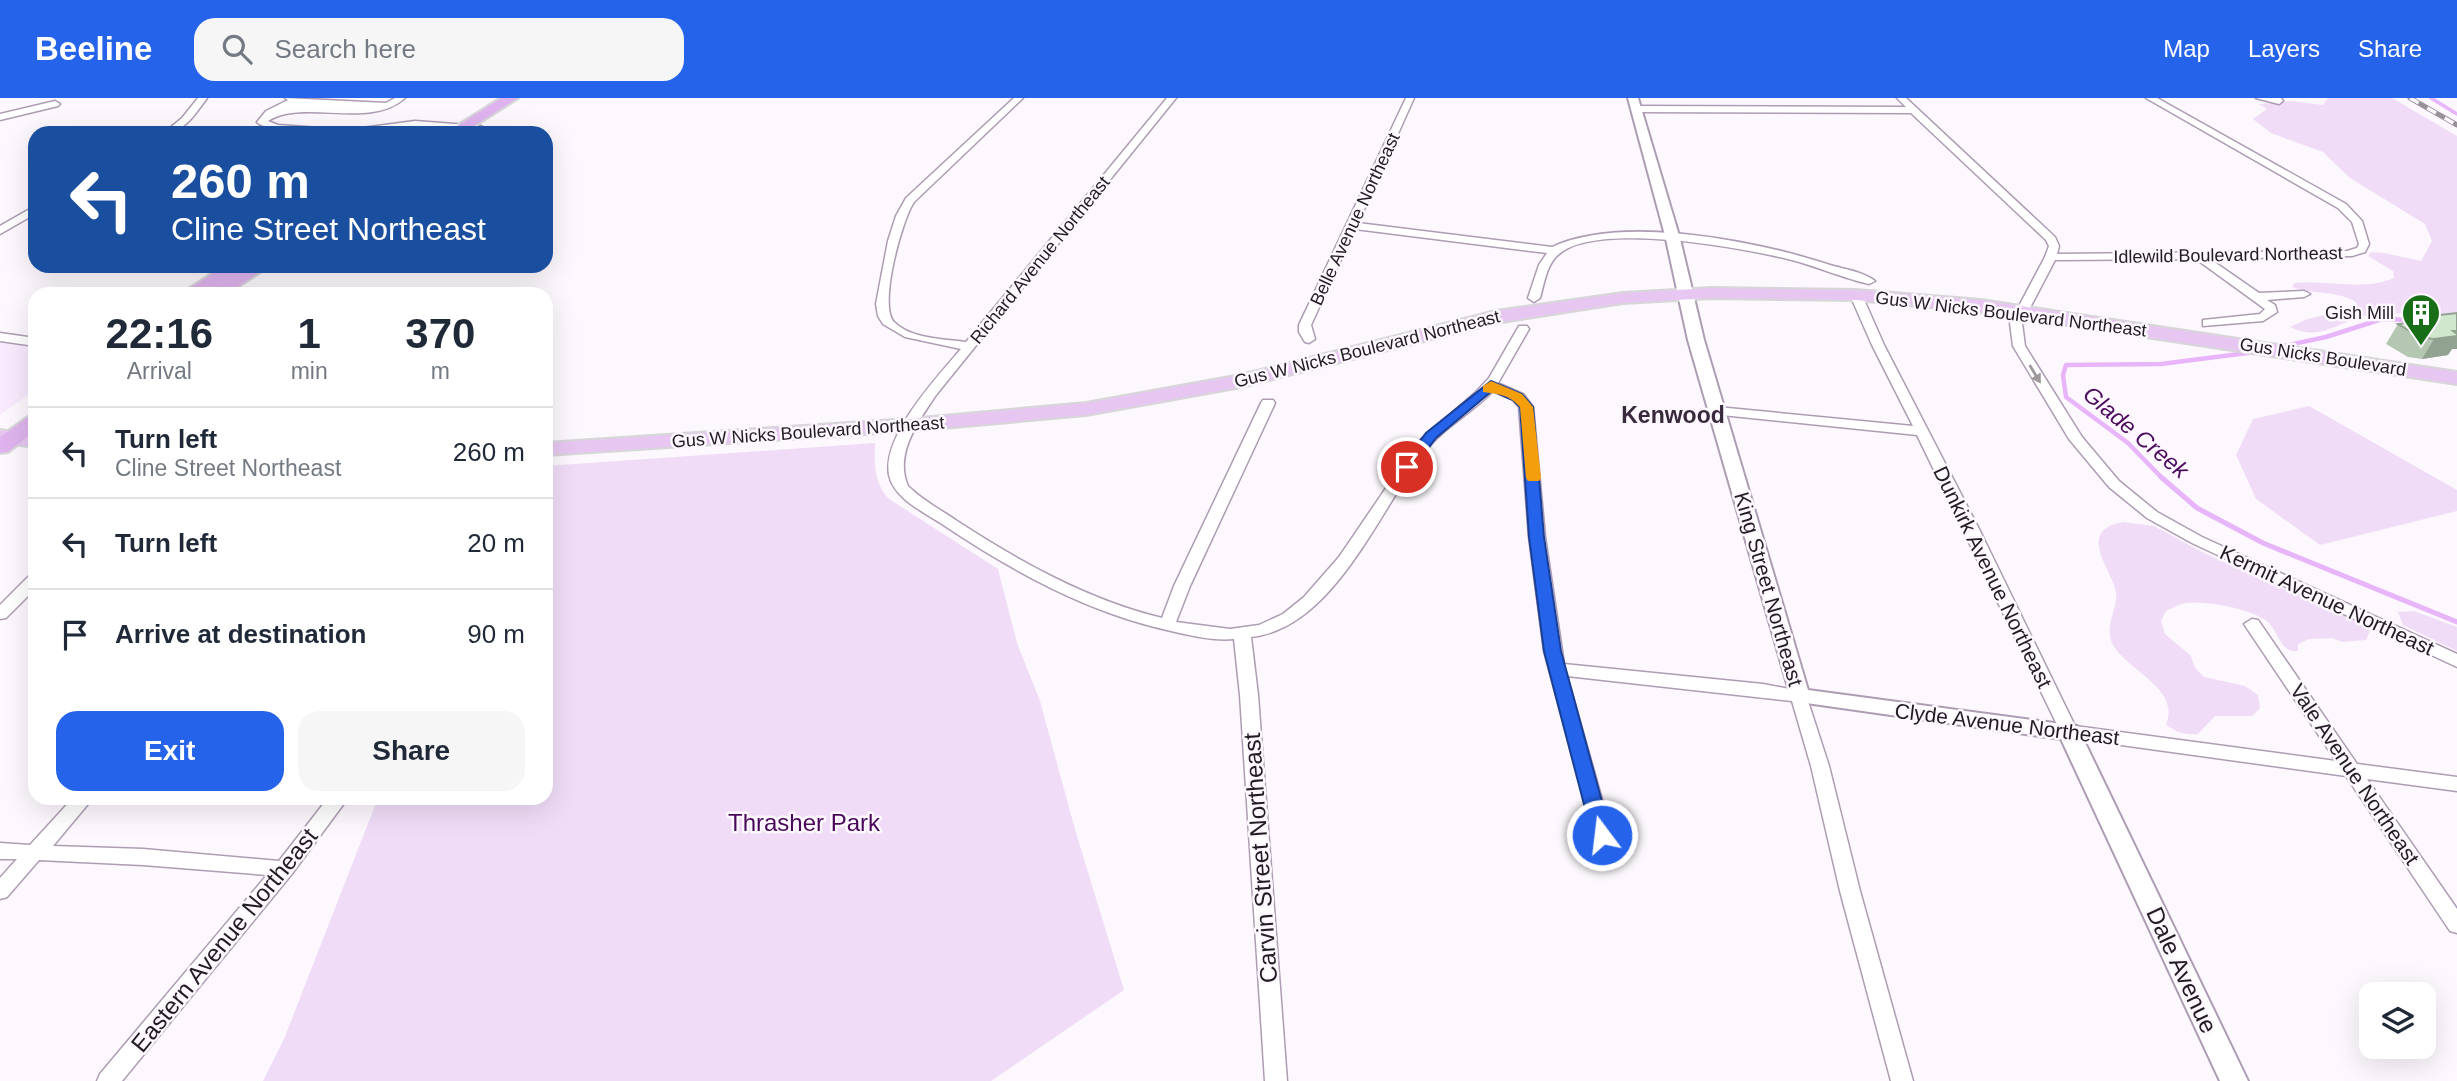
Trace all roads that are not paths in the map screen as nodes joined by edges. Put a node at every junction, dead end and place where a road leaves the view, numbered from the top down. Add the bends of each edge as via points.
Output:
1 (203, 98) edge
2 (289, 98) edge
3 (401, 98) edge
4 (1019, 98) edge
5 (1172, 98) edge
6 (1410, 98) edge
7 (1901, 98) edge
8 (2150, 98) edge
9 (2260, 98) edge
10 (2276, 98) edge
11 (298, 99) edge
12 (517, 100) edge
13 (55, 104) dead end
14 (1634, 104) edge
15 (1914, 110) junction
16 (0, 117) edge
17 (178, 126) edge
18 (271, 126) edge
19 (400, 126) edge
20 (430, 126) edge
21 (476, 126) edge
22 (28, 213) edge
23 (1352, 225) junction
24 (0, 231) edge
25 (1673, 239) junction
26 (1554, 251) junction
27 (2198, 256) junction
28 (2051, 257) junction
29 (224, 273) edge
30 (249, 273) edge
31 (202, 287) edge
32 (226, 287) edge
33 (1863, 288) junction
34 (1686, 294) junction
35 (2304, 294) dead end
36 (2258, 297) junction
37 (1534, 298) dead end
38 (2022, 312) junction
39 (2207, 323) dead end
40 (1523, 329) dead end
41 (0, 337) edge
42 (2188, 337) joint
43 (1309, 339) dead end
44 (28, 341) edge
45 (969, 346) junction
46 (2457, 378) edge
47 (1491, 385) junction
48 (1268, 403) dead end
49 (28, 410) edge
50 (1717, 411) junction
51 (28, 424) edge
52 (910, 425) junction
53 (1921, 431) junction
54 (3, 437) edge
55 (28, 440) edge
56 (553, 449) edge
57 (28, 587) edge
58 (0, 614) edge
59 (2252, 624) dead end
60 (1167, 625) junction
61 (1242, 634) junction
62 (2457, 661) edge
63 (1558, 669) junction
64 (1799, 696) junction
65 (2068, 732) junction
66 (2352, 770) junction
67 (2457, 784) edge
68 (78, 805) edge
69 (333, 805) edge
70 (1602, 835) dead end
71 (0, 851) edge
72 (36, 852) junction
73 (2130, 859) joint
74 (284, 869) junction
75 (0, 891) edge
76 (2457, 925) edge
77 (108, 1081) edge
78 (1276, 1081) edge
79 (1902, 1081) edge
80 (2234, 1081) edge

1 - 17 street
2 - 11 street
3 - 11 street via 387,106
4 - 45 street via 910,200 898,219 892,243 883,305 888,322 906,334
5 - 45 street, Richard Avenue Northeast
6 - 23 street, Belle Avenue Northeast
7 - 15 street
8 - 27 street, Idlewild Boulevard Northeast via 2342,206 2357,221 2364,237 2361,250 2348,254
9 - 10 street via 2278,101
11 - 18 street via 269,113 262,122
12 - 21 highway
13 - 16 street
14 - 15 street
14 - 25 street, King Street Northeast
15 - 28 street via 2050,239 2054,246
19 - 20 street
22 - 24 street
23 - 26 street
23 - 43 street, Belle Avenue Northeast via 1305,325
25 - 26 street via 1591,237
25 - 33 street via 1769,252
25 - 34 street, King Street Northeast
26 - 37 street
27 - 28 street, Idlewild Boulevard Northeast
27 - 36 street
28 - 38 street
29 - 31 highway
30 - 32 highway
33 - 34 main road, Gus W Nicks Boulevard Northeast
33 - 38 main road, Gus W Nicks Boulevard Northeast
33 - 53 street, Dunkirk Avenue Northeast
34 - 50 street, King Street Northeast
34 - 52 main road, Gus W Nicks Boulevard Northeast via 1578,303 1496,317 1241,381 1140,401 1042,415
35 - 36 street
36 - 39 street via 2271,308 2268,316
38 - 42 main road, Gus W Nicks Boulevard Northeast
38 -> 62 street, Kermit Avenue Northeast via 2015,331 2019,346 2076,439 2114,484 2152,515
40 - 47 street
41 - 44 street
42 - 46 main road, Gus Nicks Boulevard
45 - 52 street, Richard Avenue Northeast
47 - 61 street via 1421,447 1318,593 1277,625
47 - 63 street via 1521,399 1526,407 1542,584
48 - 60 street
49 - 54 highway
50 - 53 street
50 - 64 street, King Street Northeast
51 - 54 highway
52 - 56 main road, Gus W Nicks Boulevard Northeast
52 - 60 street, Richard Avenue Northeast via 896,472 901,487 916,500 1059,587
53 - 65 street, Dunkirk Avenue Northeast
54 - 55 main road
57 - 58 street
59 - 66 street, Vale Avenue Northeast
60 - 61 street
61 - 78 street, Carvin Street Northeast
63 - 64 street, Clyde Avenue Northeast
63 - 70 street
64 - 65 street, Clyde Avenue Northeast
64 - 79 street, King Street Northeast
65 - 66 street, Clyde Avenue Northeast
65 - 73 street, Dunkirk Avenue Northeast
66 - 67 street, Clyde Avenue Northeast
66 - 76 street, Vale Avenue Northeast
68 - 72 street
69 - 74 street, Eastern Avenue Northeast
71 - 72 street
72 - 74 street
72 - 75 street
73 - 80 street, Dale Avenue
74 - 77 street, Eastern Avenue Northeast

